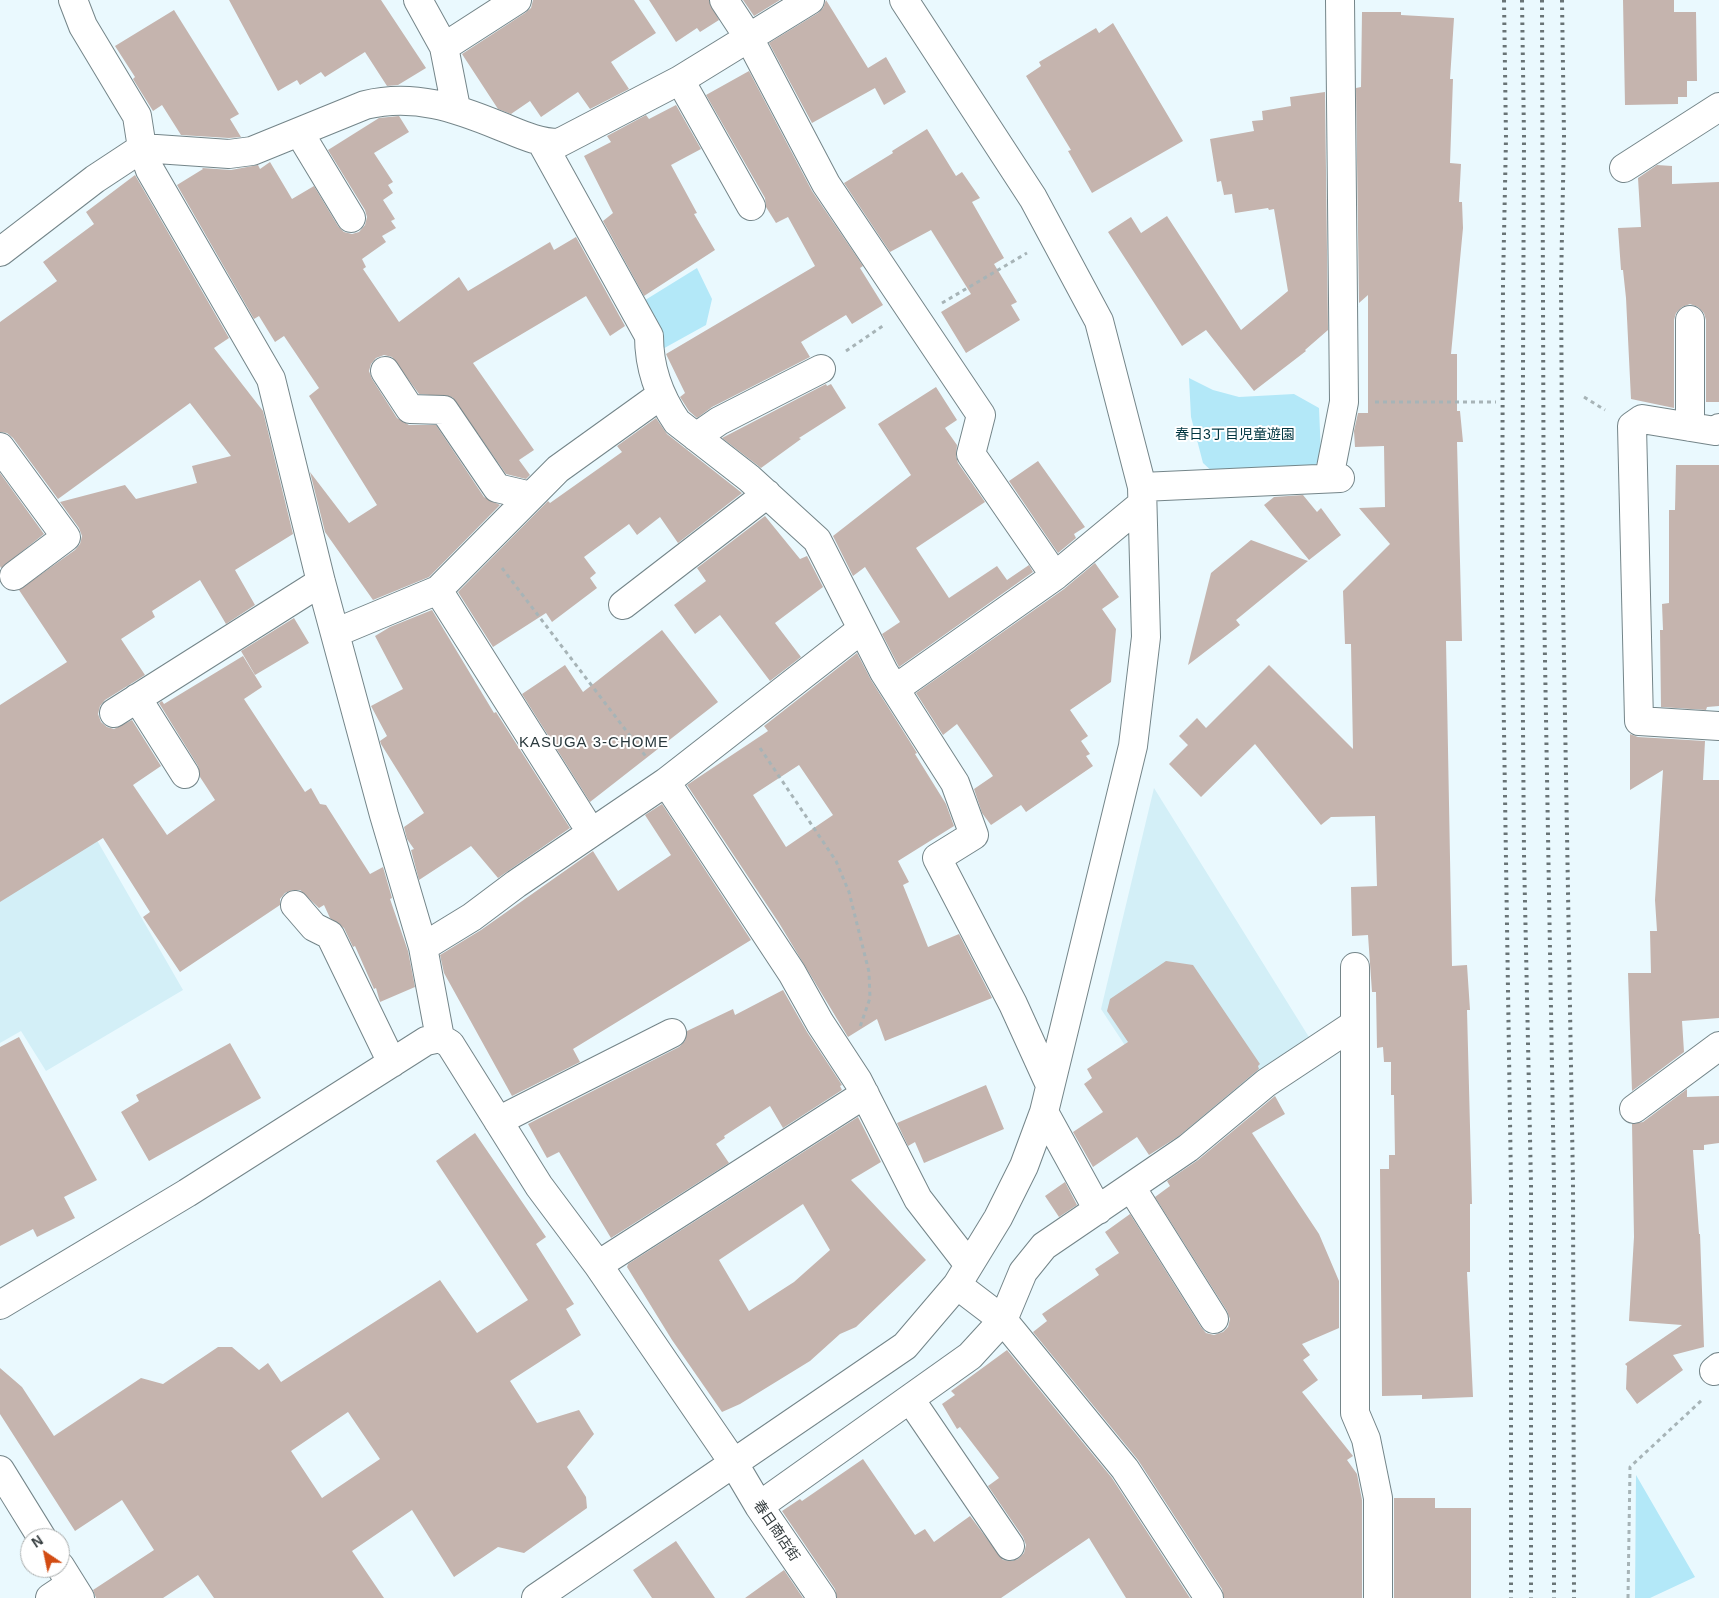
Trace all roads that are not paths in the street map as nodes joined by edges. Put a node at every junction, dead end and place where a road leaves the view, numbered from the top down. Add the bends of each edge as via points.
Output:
1 (73, 0) edge
2 (418, 0) edge
3 (517, 0) edge
4 (724, 0) edge
5 (810, 0) edge
6 (904, 0) edge
7 (1340, 0) edge
8 (749, 38) junction
9 (444, 47) junction
10 (680, 80) junction
11 (1719, 107) edge
12 (456, 108) junction
13 (299, 132) junction
14 (542, 143) junction
15 (142, 148) junction
16 (1624, 168) dead end
17 (751, 206) dead end
18 (351, 218) dead end
19 (0, 252) edge
20 (1690, 320) dead end
21 (821, 369) road end
22 (385, 371) dead end
23 (661, 395) junction
24 (1690, 427) junction
25 (1719, 428) edge
26 (696, 437) junction
27 (0, 447) edge
28 (767, 494) junction
29 (1142, 495) junction
30 (531, 496) junction
31 (14, 576) dead end
32 (1055, 576) junction
33 (321, 582) junction
34 (438, 590) junction
35 (623, 605) dead end
36 (862, 629) junction
37 (335, 633) junction
38 (895, 689) junction
39 (137, 698) junction
40 (114, 713) dead end
41 (1719, 726) edge
42 (185, 774) dead end
43 (666, 782) junction
44 (591, 832) junction
45 (295, 905) dead end
46 (423, 947) junction
47 (1355, 967) dead end
48 (1355, 1024) junction
49 (672, 1033) dead end
50 (440, 1038) junction
51 (1719, 1046) edge
52 (392, 1063) junction
53 (1049, 1083) junction
54 (865, 1094) junction
55 (1634, 1109) dead end
56 (1044, 1112) junction
57 (498, 1121) junction
58 (1131, 1187) junction
59 (1098, 1210) junction
60 (598, 1265) junction
61 (963, 1275) junction
62 (0, 1305) edge
63 (1214, 1319) dead end
64 (1003, 1320) junction
65 (910, 1399) junction
66 (733, 1462) junction
67 (0, 1470) edge
68 (759, 1506) junction
69 (36, 1528) edge
70 (1010, 1546) dead end
71 (536, 1598) edge
72 (822, 1598) edge
73 (1208, 1598) edge
74 (1378, 1598) edge

1 - 15 street via 83,26 137,116
2 - 9 street
3 - 9 street
4 - 8 street
5 - 8 street
6 - 29 street via 1033,198 1099,321
7 - 29 street via 1344,402 1334,478
8 - 10 street
8 - 32 street via 826,184 981,415 971,454
9 - 12 street
10 - 14 street via 559,143
10 - 17 street
11 - 16 street
12 - 13 street via 428,102 384,100 366,104
12 - 14 street
13 - 15 street via 252,150 229,154
13 - 18 street
14 - 23 street via 649,336 649,353
15 - 19 street
15 - 33 street via 150,170 271,379
20 - 24 street
21 - 26 street via 719,421
22 - 30 street via 410,408 444,410 497,488
23 - 26 street via 677,422
23 - 30 street via 558,469
24 - 25 street via 1715,431
24 - 41 street via 1642,419 1632,426 1639,721
26 - 28 street
27 - 31 street via 66,537
28 - 35 street
28 - 36 street via 817,540
29 - 32 street
29 - 53 street via 1146,637 1134,746
30 - 34 street
32 - 38 street
33 - 37 street
33 - 39 street
34 - 37 street
34 - 44 street
36 - 38 street
36 - 43 street
37 - 46 street
38 - 53 street via 955,783 974,835 937,858 1013,1004
39 - 40 street
39 - 42 street
43 - 44 street
43 - 54 street via 792,973
44 - 46 street via 472,917
45 - 52 street via 314,927 330,935
46 - 50 street
47 - 48 street
48 - 58 street via 1266,1083 1188,1148
48 - 74 street via 1355,1413 1366,1440 1378,1498
49 - 57 street
50 - 52 street via 426,1041
50 - 57 street, 春日商店街 via 450,1044
51 - 55 street
52 - 62 street via 188,1193
53 - 56 street
54 - 60 street
54 - 61 street via 918,1199
56 - 59 street
56 - 61 street via 1020,1174
57 - 60 street, 春日商店街 via 539,1186
58 - 59 street
58 - 63 street
59 - 64 street via 1044,1246 1023,1272
60 - 66 street, 春日商店街
61 - 64 street
61 - 66 street via 905,1346
64 - 65 street via 970,1356
64 - 73 street via 1125,1469
65 - 68 street
65 - 70 street
66 - 68 street, 春日商店街
66 - 71 street
67 - 69 street
68 - 72 street, 春日商店街

